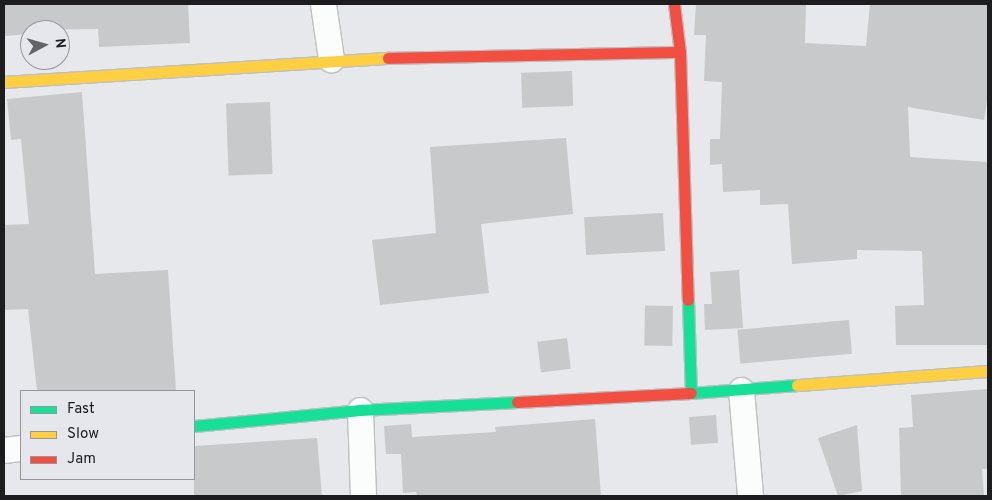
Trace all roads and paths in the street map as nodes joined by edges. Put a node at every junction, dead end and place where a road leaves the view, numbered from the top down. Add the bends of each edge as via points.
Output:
1 (323, 4) edge
2 (674, 4) edge
3 (680, 52) junction
4 (330, 59) junction
5 (4, 82) edge
6 (988, 371) edge
7 (741, 390) junction
8 (691, 393) junction
9 (360, 410) junction
10 (195, 426) edge
11 (20, 448) edge
12 (4, 450) edge
13 (363, 496) edge
14 (750, 496) edge

1 - 4 street
2 - 3 street
3 - 4 street
3 - 8 street
4 - 5 street
6 - 7 street
7 - 8 street
7 - 14 street
8 - 9 street
9 - 10 street
9 - 13 street
11 - 12 street

